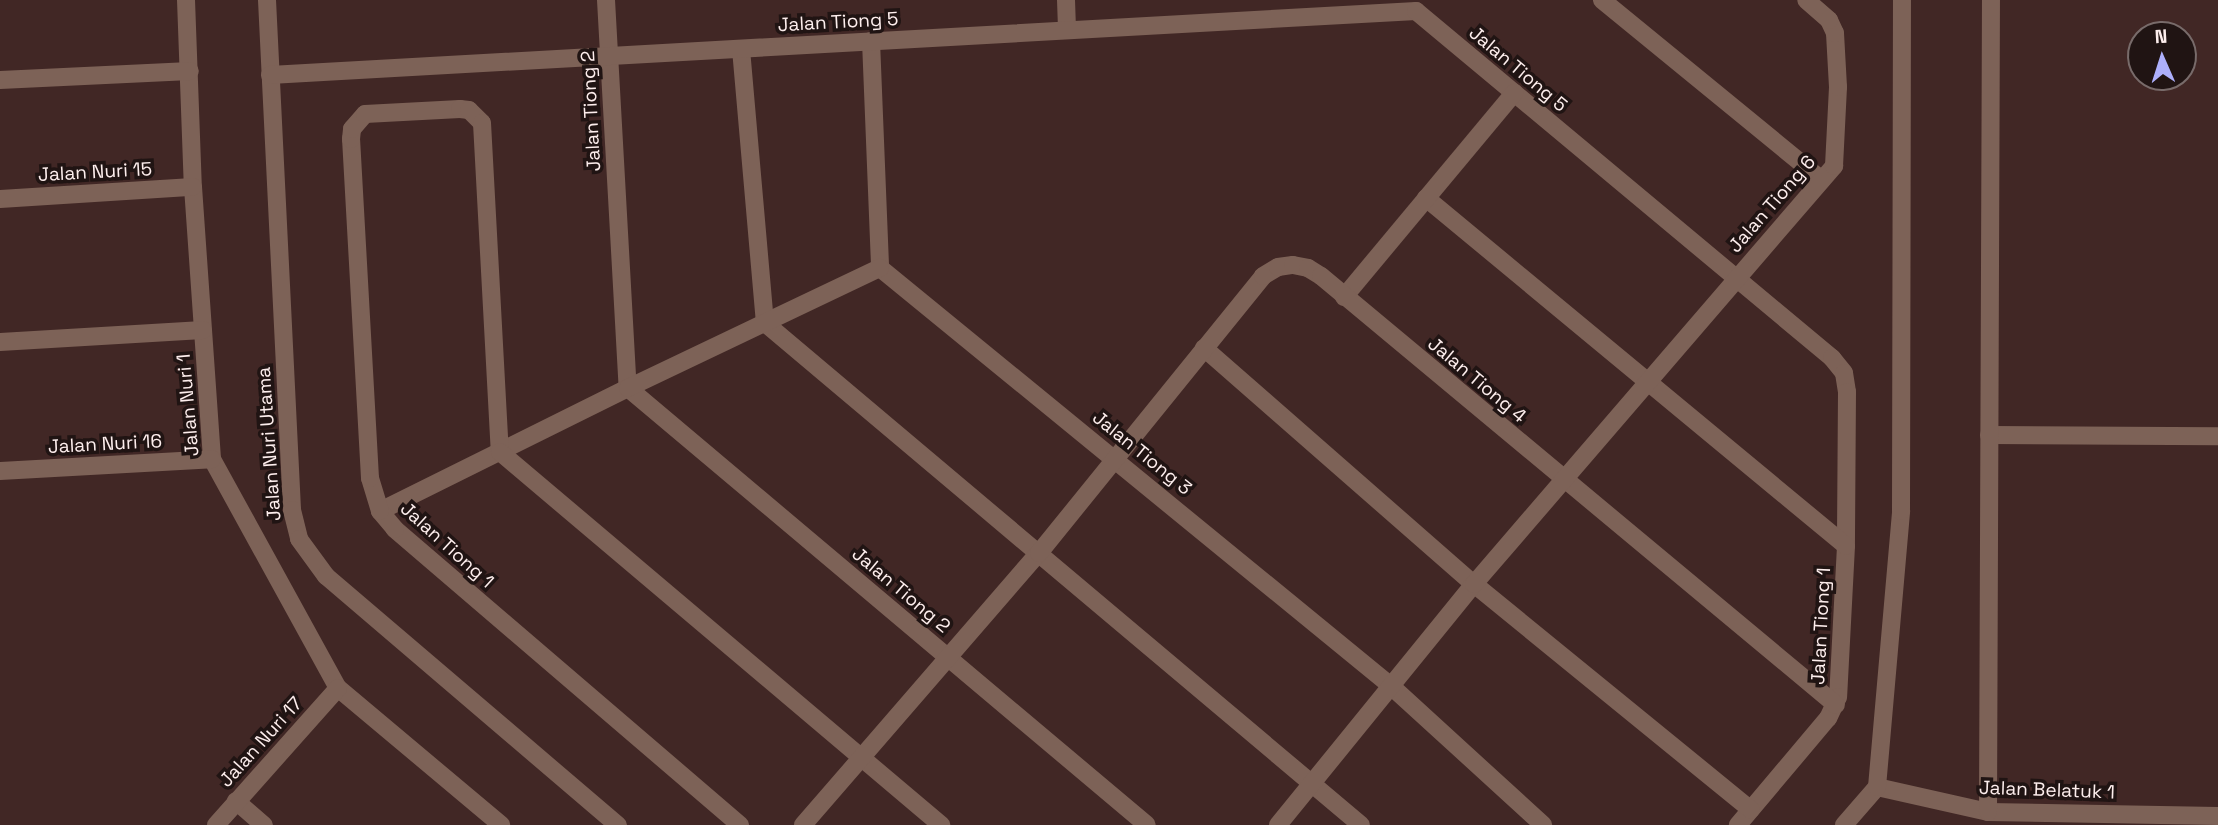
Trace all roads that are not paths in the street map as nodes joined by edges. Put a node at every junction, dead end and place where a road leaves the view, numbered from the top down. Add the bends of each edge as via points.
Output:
1 (186, 0) edge
2 (267, 0) edge
3 (606, 0) edge
4 (1066, 0) edge
5 (1602, 0) edge
6 (1806, 0) edge
7 (1902, 0) edge
8 (1991, 0) edge
9 (1417, 5) edge
10 (1067, 30) junction
11 (872, 41) junction
12 (741, 49) junction
13 (608, 57) junction
14 (190, 71) junction
15 (271, 75) junction
16 (0, 80) edge
17 (1514, 93) junction
18 (1822, 180) junction
19 (193, 187) junction
20 (1426, 198) junction
21 (0, 199) edge
22 (880, 268) junction
23 (1736, 278) junction
24 (1344, 297) junction
25 (765, 323) junction
26 (203, 330) junction
27 (0, 342) edge
28 (1204, 348) junction
29 (1647, 382) junction
30 (628, 388) junction
31 (1848, 435) joint
32 (1989, 435) junction
33 (2218, 436) edge
34 (500, 452) junction
35 (1116, 458) junction
36 (212, 459) junction
37 (0, 471) edge
38 (1564, 479) junction
39 (380, 511) junction
40 (1846, 546) junction
41 (1039, 553) junction
42 (1474, 584) junction
43 (948, 657) junction
44 (1391, 686) junction
45 (338, 688) junction
46 (1836, 705) junction
47 (863, 759) junction
48 (1313, 784) junction
49 (1877, 787) junction
50 (236, 801) junction
51 (1751, 810) junction
52 (1988, 812) junction
53 (2218, 816) edge
54 (216, 825) edge
55 (264, 825) edge
56 (501, 825) edge
57 (618, 825) edge
58 (740, 825) edge
59 (803, 825) edge
60 (941, 825) edge
61 (1147, 825) edge
62 (1278, 825) edge
63 (1361, 825) edge
64 (1543, 825) edge
65 (1738, 825) edge
66 (1844, 825) edge

1 - 14 street, Jalan Nuri 1
2 - 15 street, Jalan Nuri Utama
3 - 13 street, Jalan Tiong 2
4 - 10 street
5 - 18 street
6 - 18 street, Jalan Tiong 6 via 1829,20 1836,40 1834,166
7 - 49 street via 1901,511
8 - 32 street
9 - 10 street, Jalan Tiong 5
9 - 17 street, Jalan Tiong 5
10 - 11 street, Jalan Tiong 5
11 - 12 street, Jalan Tiong 5
11 - 22 street
12 - 13 street, Jalan Tiong 5
12 - 25 street
13 - 15 street, Jalan Tiong 5
13 - 30 street, Jalan Tiong 2
14 - 16 street
14 - 19 street, Jalan Nuri 1
15 - 57 street, Jalan Nuri Utama via 292,510 299,539 326,576
17 - 20 street
17 - 23 street, Jalan Tiong 5
18 - 23 street, Jalan Tiong 6
19 - 21 street, Jalan Nuri 15
19 - 26 street, Jalan Nuri 1
20 - 24 street
20 - 29 street
22 - 25 street
22 - 35 street, Jalan Tiong 3
23 - 29 street, Jalan Tiong 6
23 - 31 street, Jalan Tiong 5 via 1839,365 1846,383
24 - 28 street, Jalan Tiong 4 via 1308,268 1278,267 1263,276
24 - 38 street, Jalan Tiong 4
25 - 30 street
25 - 41 street
26 - 27 street
26 - 36 street, Jalan Nuri 1
28 - 35 street, Jalan Tiong 4
28 - 42 street
29 - 38 street, Jalan Tiong 6
29 - 40 street
30 - 34 street
30 - 43 street, Jalan Tiong 2
31 - 40 street, Jalan Tiong 1
32 - 33 street
32 - 52 street
34 - 39 street
34 - 39 street, Jalan Tiong 1 via 482,123 469,110 460,109 375,112 357,121 351,139 370,478
34 - 47 street
35 - 41 street, Jalan Tiong 4
35 - 44 street, Jalan Tiong 3
36 - 37 street, Jalan Nuri 16
36 - 45 street, Jalan Nuri 1
38 - 42 street, Jalan Tiong 6
38 - 46 street, Jalan Tiong 4
39 - 58 street, Jalan Tiong 1 via 395,529
40 - 46 street, Jalan Tiong 1
41 - 43 street, Jalan Tiong 4
41 - 48 street
42 - 44 street, Jalan Tiong 6
42 - 51 street
43 - 47 street, Jalan Tiong 4
43 - 61 street, Jalan Tiong 2
44 - 48 street, Jalan Tiong 6
44 - 64 street, Jalan Tiong 3
45 - 50 street, Jalan Nuri 17
45 - 56 street, Jalan Nuri 1
46 - 51 street, Jalan Tiong 1
47 - 59 street, Jalan Tiong 4
47 - 60 street
48 - 62 street, Jalan Tiong 6
48 - 63 street
49 - 52 street, Jalan Belatuk 1
49 - 66 street
50 - 54 street, Jalan Nuri 17
50 - 55 street
51 - 65 street, Jalan Tiong 1
52 - 53 street, Jalan Belatuk 1

